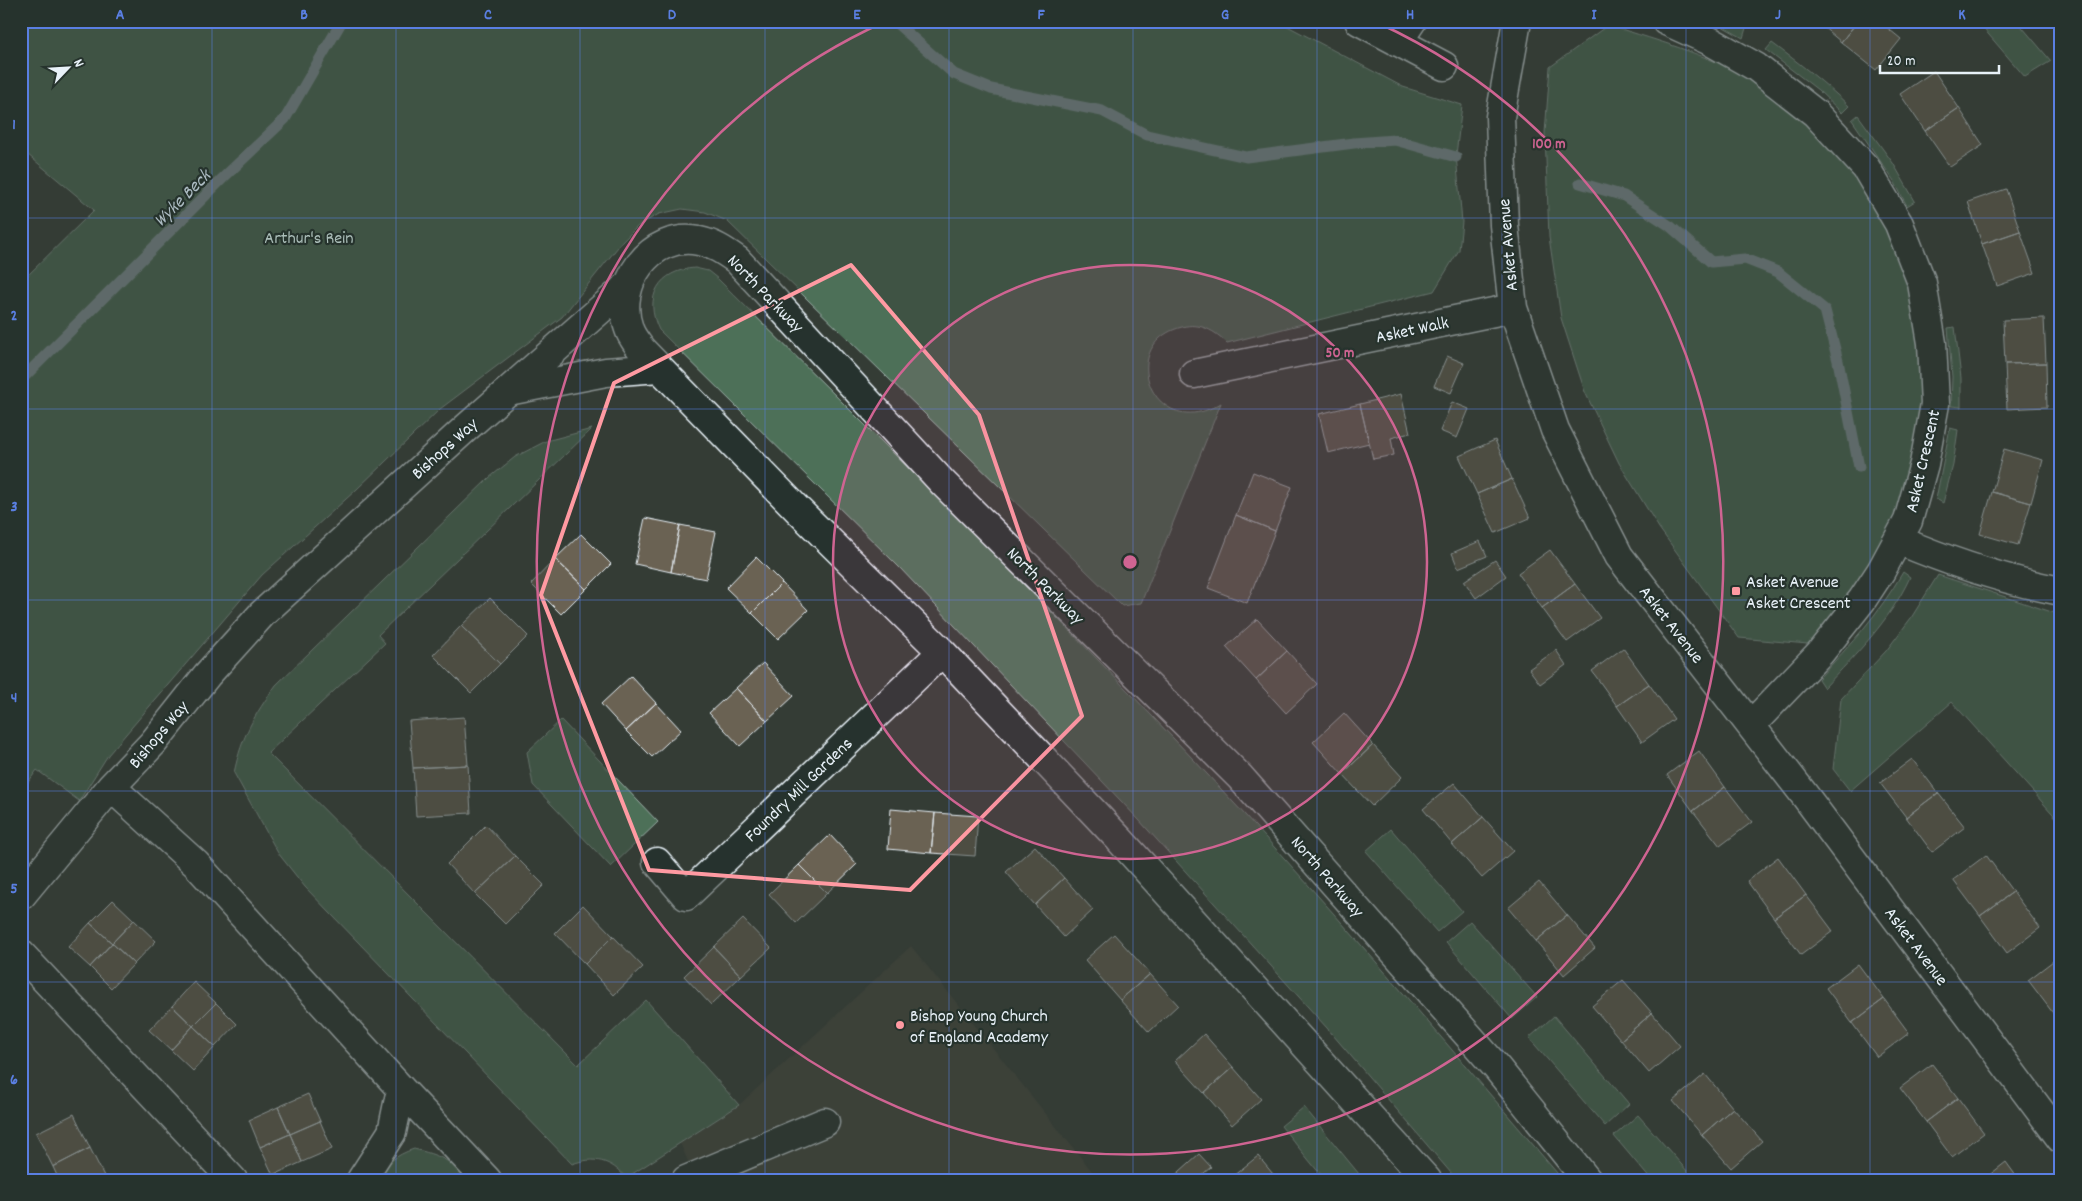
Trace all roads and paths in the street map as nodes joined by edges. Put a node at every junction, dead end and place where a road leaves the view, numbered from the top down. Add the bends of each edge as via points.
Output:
1 (1360, 21) edge
2 (1517, 21) edge
3 (1666, 21) edge
4 (1405, 32) edge
5 (1444, 66) dead end
6 (627, 286) junction
7 (1512, 308) junction
8 (659, 368) junction
9 (1194, 374) dead end
10 (508, 391) junction
11 (1898, 540) junction
12 (2061, 591) edge
13 (942, 652) junction
14 (1751, 725) junction
15 (111, 787) junction
16 (657, 862) dead end
17 (21, 896) edge
18 (21, 954) edge
19 (401, 1089) junction
20 (825, 1122) dead end
21 (2061, 1139) edge
22 (233, 1180) edge
23 (361, 1180) edge
24 (487, 1180) edge
25 (686, 1180) edge
26 (1427, 1180) edge
27 (1587, 1180) edge

1 - 4 street
2 - 7 street, Asket Avenue via 1500,117 1504,225
3 - 11 street, Asket Crescent via 1756,66 1815,113 1866,168 1899,224 1922,283 1932,344 1935,404 1924,464 1908,521
4 - 5 street
6 - 8 street, North Parkway via 624,308 629,330
6 - 10 street, Bishops Way
6 - 27 street, North Parkway via 637,266 654,251 675,242 697,241 719,247 737,260 943,483 1240,777 1498,1068
7 - 9 street, Asket Walk
7 - 14 street, Asket Avenue via 1555,430 1619,556
8 - 10 street via 606,372
8 - 13 street, North Parkway
10 - 15 street, Bishops Way via 262,614 207,675 153,743
11 - 12 street via 1959,565 2019,583
11 - 14 street, Asket Crescent via 1862,600 1826,645
13 - 16 street, Foundry Mill Gardens via 686,896
13 - 26 street, North Parkway via 1119,839
14 - 21 street, Asket Avenue
15 - 17 street, Bishops Way
15 - 19 street via 196,864
18 - 22 street
19 - 23 street via 392,1132
19 - 24 street
20 - 25 street

